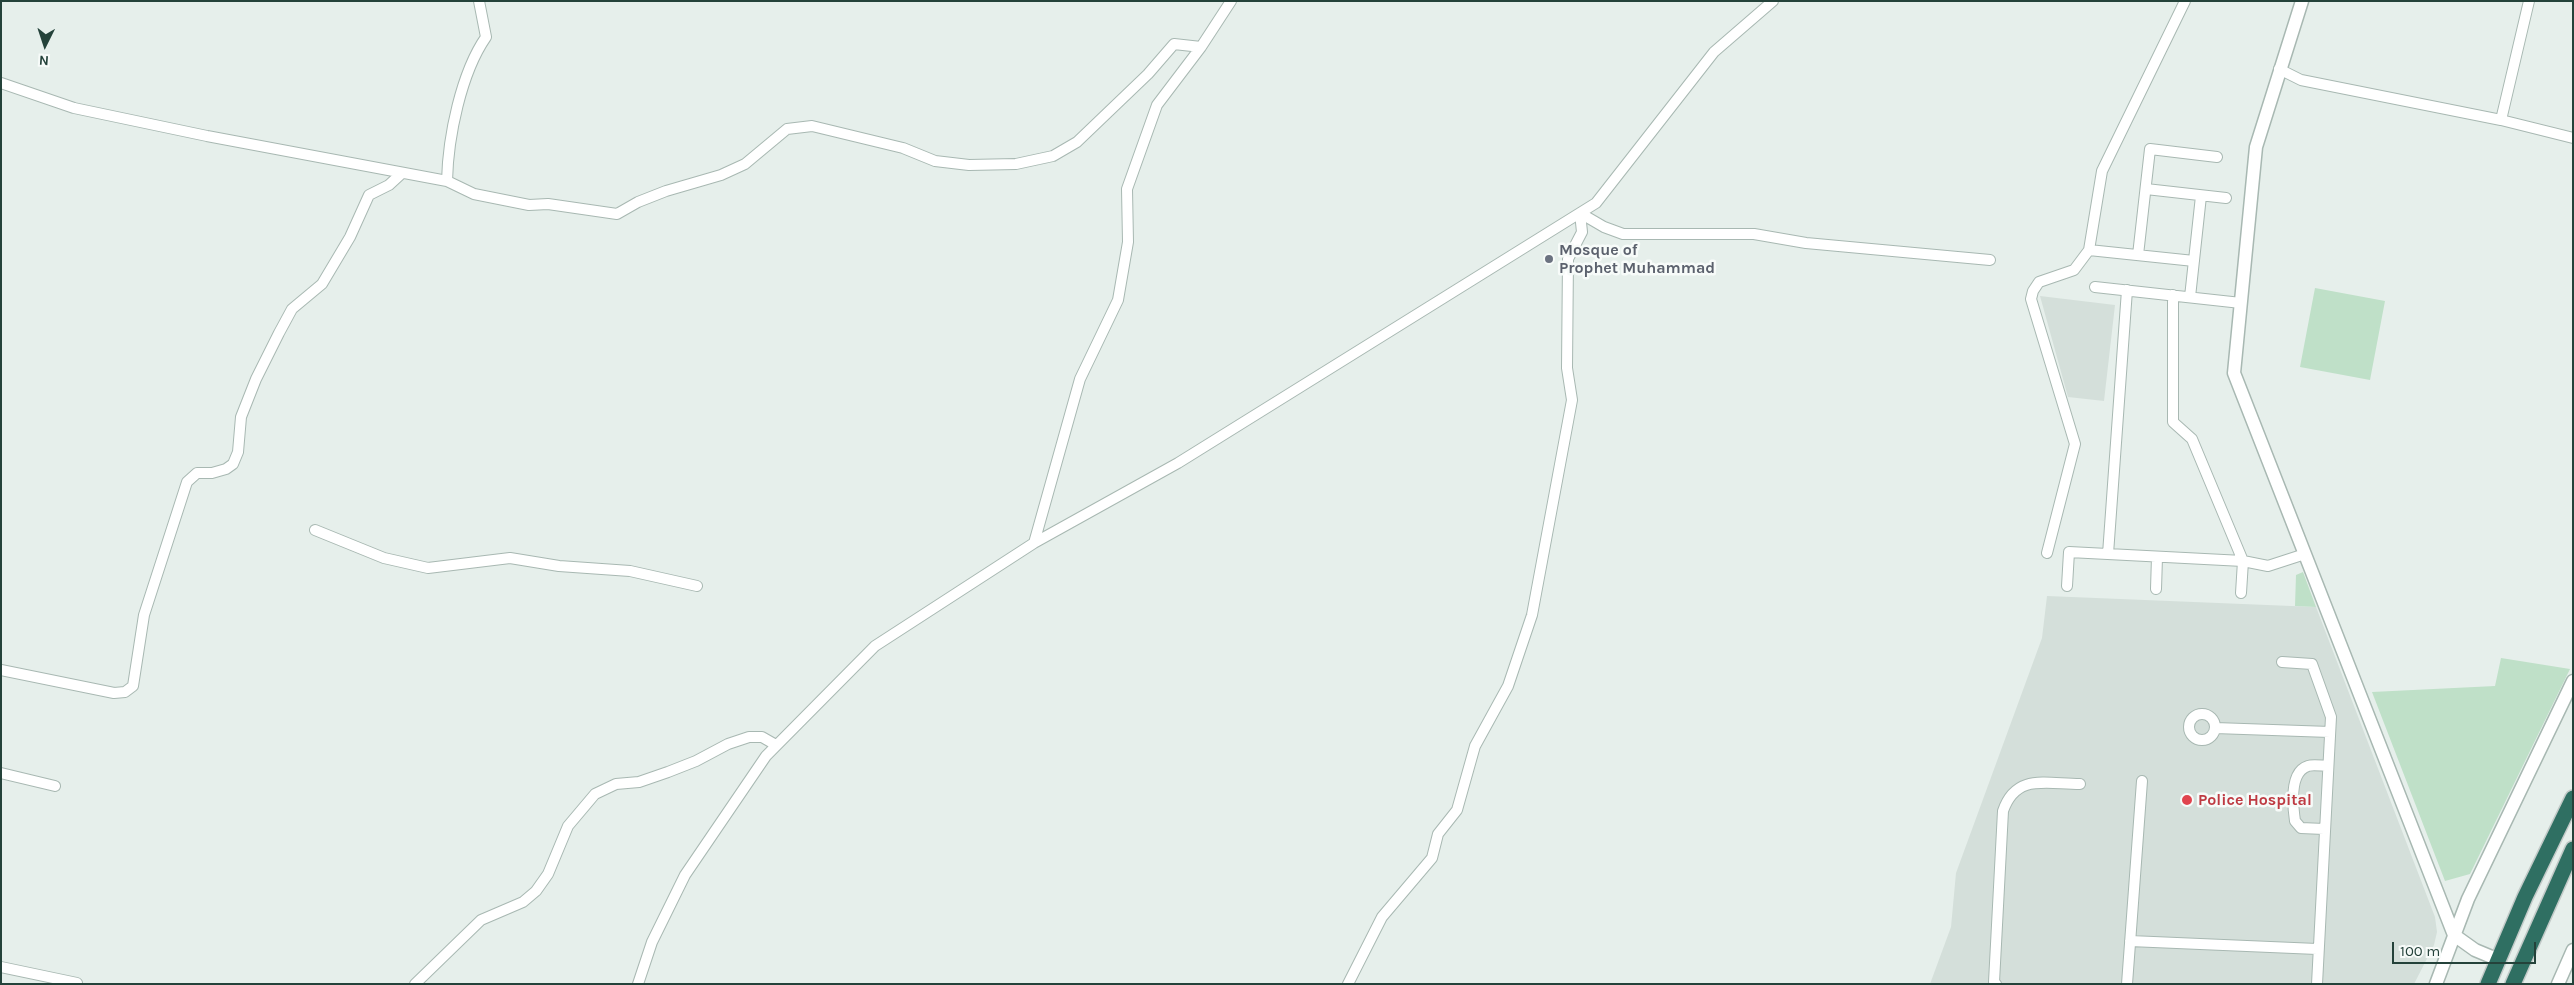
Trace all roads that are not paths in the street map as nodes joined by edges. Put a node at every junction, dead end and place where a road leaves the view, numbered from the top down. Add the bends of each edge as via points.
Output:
1 (479, 1) edge
2 (1231, 1) edge
3 (1773, 1) edge
4 (2185, 1) edge
5 (2302, 1) edge
6 (2529, 1) edge
7 (1201, 47) junction
8 (2279, 69) junction
9 (1, 83) edge
10 (2501, 120) junction
11 (2573, 138) edge
12 (2217, 157) dead end
13 (402, 173) junction
14 (447, 181) junction
15 (2146, 189) junction
16 (2201, 196) junction
17 (2226, 198) dead end
18 (1580, 213) junction
19 (2089, 250) junction
20 (2138, 255) junction
21 (1990, 260) dead end
22 (2194, 262) junction
23 (2095, 287) dead end
24 (2128, 290) junction
25 (2173, 295) junction
26 (2190, 297) junction
27 (2241, 303) junction
28 (315, 530) dead end
29 (1034, 543) junction
30 (2046, 553) dead end
31 (2108, 554) junction
32 (2305, 554) junction
33 (2158, 557) junction
34 (2243, 561) junction
35 (697, 586) dead end
36 (2067, 586) dead end
37 (2156, 589) dead end
38 (2241, 593) dead end
39 (2282, 662) dead end
40 (1, 670) edge
41 (2573, 681) edge
42 (2215, 728) dead end
43 (2330, 732) junction
44 (776, 745) junction
45 (2328, 766) junction
46 (1, 773) edge
47 (2142, 781) dead end
48 (2080, 784) dead end
49 (55, 786) dead end
50 (2573, 798) edge
51 (2324, 829) junction
52 (2573, 849) edge
53 (2454, 935) junction
54 (2130, 941) junction
55 (2317, 949) junction
56 (2573, 950) edge
57 (2499, 960) junction
58 (1, 967) edge
59 (77, 983) edge
60 (415, 984) edge
61 (638, 984) edge
62 (1348, 984) edge
63 (1996, 984) edge
64 (2127, 984) edge
65 (2317, 984) edge
66 (2436, 984) edge
67 (2488, 984) edge
68 (2514, 984) edge
69 (2558, 984) edge

1 - 14 street via 486,37 474,54 464,83 448,156
2 - 7 street
3 - 18 street via 1714,52 1596,204
4 - 19 street via 2102,172
5 - 8 street
6 - 10 street
7 - 14 street via 1174,44 1148,74 1077,142 1053,156 1016,164 969,165 935,161 894,146 812,126 787,129 745,164 721,176 666,191 617,214 492,198 474,194
7 - 29 street via 1156,105 1126,189 1128,242 1118,300 1080,378
8 - 10 street via 2301,80
8 - 27 street via 2256,147
9 - 13 street via 74,108
10 - 11 street
12 - 15 street via 2150,149
13 - 14 street
13 - 40 street via 389,185 369,194 350,237 322,284 292,309 241,417 238,452 232,464 212,473 198,473 188,482 144,615 133,686 124,692 114,693
15 - 16 street
15 - 20 street
16 - 17 street
16 - 22 street
18 - 21 street via 1623,234 1754,234 1806,243
18 - 29 street via 1178,463
18 - 62 street via 1582,232 1568,259 1567,368 1572,400 1532,615 1508,686 1474,746 1458,810 1438,834 1432,858 1382,917
19 - 20 street
19 - 30 street via 2074,270 2039,282 2031,299 2075,444
20 - 22 street
22 - 26 street
23 - 24 street
24 - 25 street
24 - 31 street
25 - 26 street
25 - 34 street via 2173,422 2192,439
26 - 27 street
27 - 32 street via 2234,373
28 - 35 street via 384,558 428,568 510,558 559,566 630,571
29 - 44 street via 875,646
31 - 33 street
31 - 36 street via 2069,552
32 - 34 street via 2268,566
32 - 53 street
33 - 34 street
33 - 37 street
34 - 38 street
39 - 43 street via 2312,664 2331,717
41 - 53 street via 2468,899
42 - 43 street
43 - 45 street
44 - 60 street via 762,737 749,737 728,744 696,762 639,782 616,784 595,794 568,826 548,874 536,891 523,902 481,920
44 - 61 street via 685,875 652,942
45 - 51 street
45 - 51 street via 2308,766 2300,772 2294,784 2295,821 2301,828
46 - 49 street
47 - 54 street
48 - 63 street via 2034,783 2018,787 2008,797 2003,811
50 - 57 highway via 2525,896
51 - 55 street
52 - 68 highway
53 - 57 street via 2475,950
53 - 66 street
54 - 55 street
54 - 64 street
55 - 65 street
56 - 69 street
57 - 67 highway
58 - 59 street

